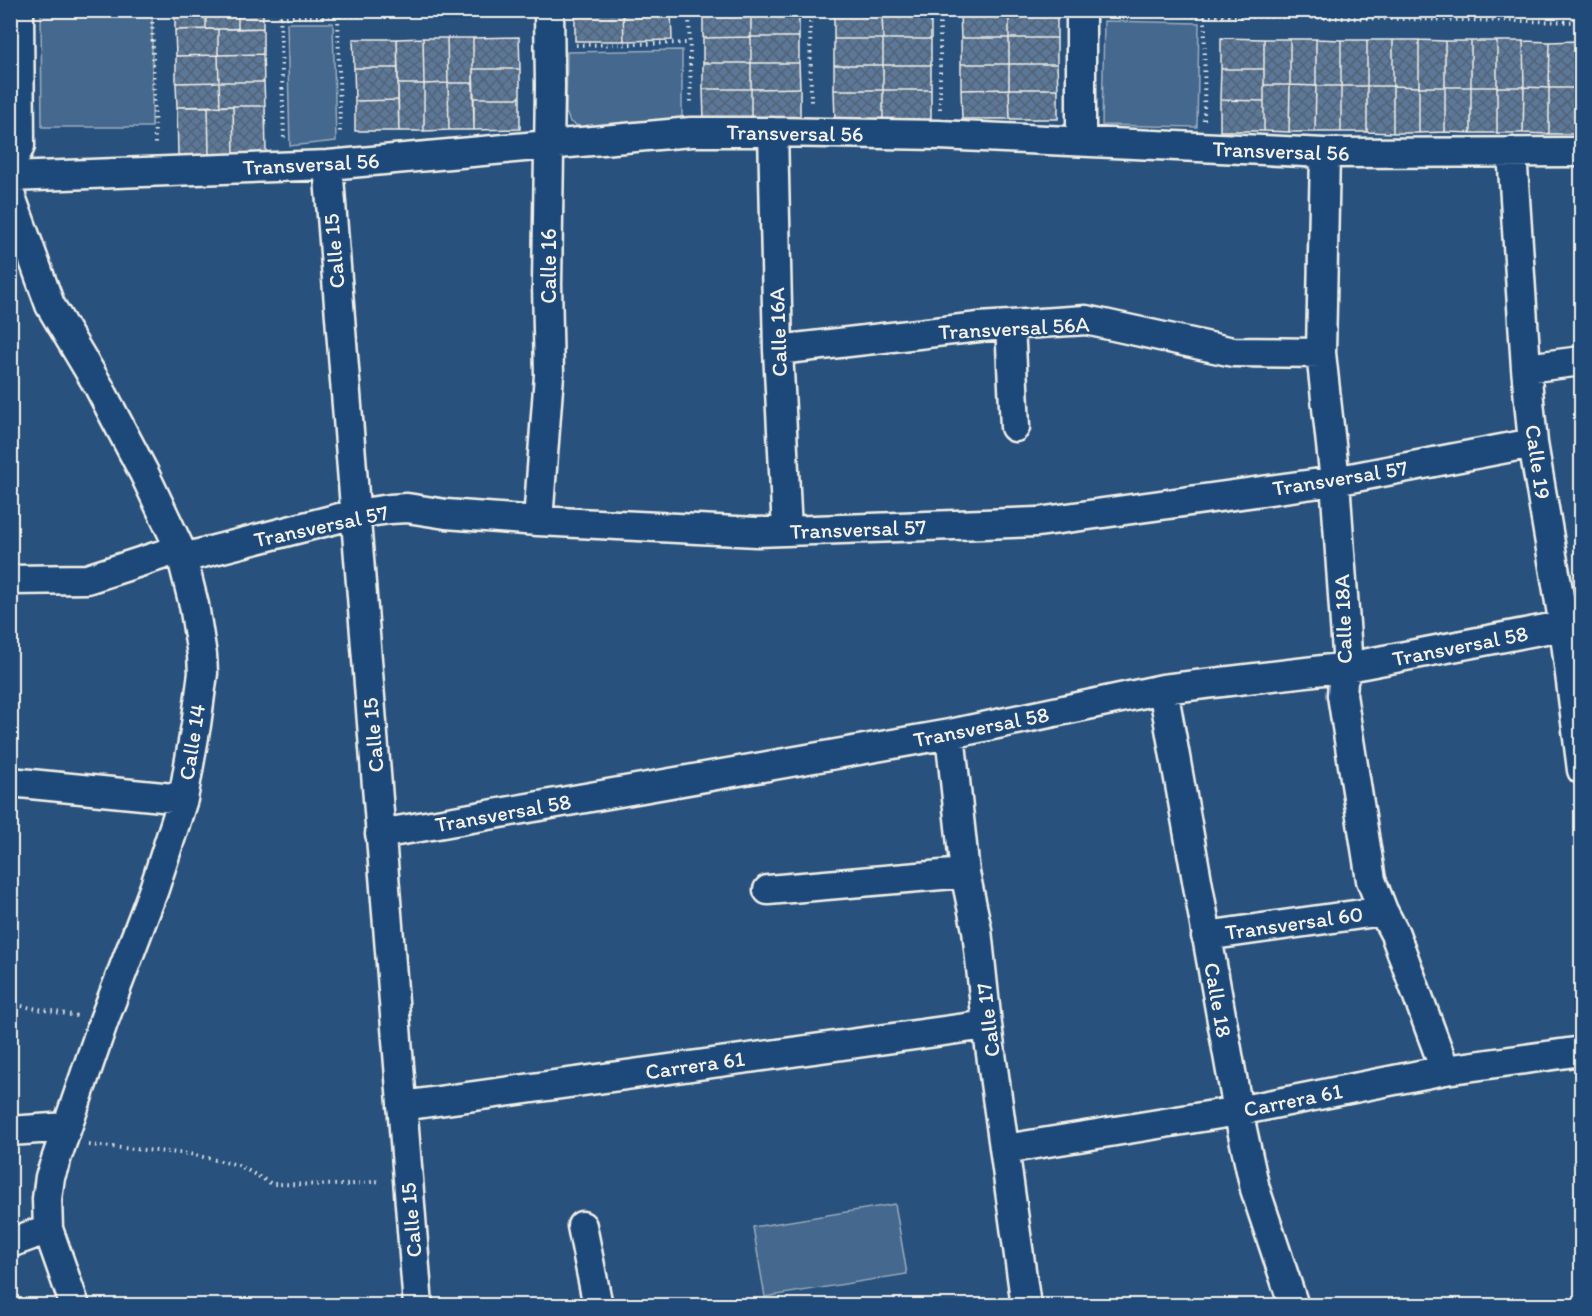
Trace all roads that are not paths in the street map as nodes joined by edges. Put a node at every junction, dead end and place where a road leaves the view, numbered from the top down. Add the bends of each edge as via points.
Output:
1 (19, 10) edge
2 (549, 11) edge
3 (1081, 12) edge
4 (773, 132) junction
5 (1081, 141) junction
6 (549, 146) junction
7 (1512, 152) junction
8 (1581, 152) edge
9 (1325, 153) junction
10 (334, 164) junction
11 (10, 166) edge
12 (10, 177) edge
13 (10, 194) edge
14 (1010, 325) junction
15 (778, 350) junction
16 (1321, 353) junction
17 (1581, 362) edge
18 (1526, 368) junction
19 (1015, 427) dead end
20 (1533, 443) junction
21 (1335, 481) junction
22 (355, 514) junction
23 (538, 521) junction
24 (787, 531) junction
25 (182, 553) junction
26 (10, 580) edge
27 (1573, 624) edge
28 (1348, 667) junction
29 (1163, 689) junction
30 (950, 734) junction
31 (1581, 770) edge
32 (10, 782) edge
33 (183, 799) junction
34 (380, 834) junction
35 (965, 873) junction
36 (768, 890) dead end
37 (1383, 912) junction
38 (1206, 936) junction
39 (987, 1025) junction
40 (1581, 1051) edge
41 (1444, 1070) junction
42 (402, 1107) junction
43 (1238, 1111) junction
44 (10, 1131) edge
45 (65, 1135) junction
46 (1005, 1149) junction
47 (582, 1226) dead end
48 (48, 1229) junction
49 (10, 1243) edge
50 (75, 1305) edge
51 (418, 1305) edge
52 (598, 1305) edge
53 (1026, 1305) edge
54 (1294, 1305) edge

1 - 11 street via 20,146
2 - 6 street, Calle 16
3 - 5 street
4 - 5 street, Transversal 56
4 - 6 street, Transversal 56 via 691,132
4 - 15 street, Calle 16A
5 - 9 street, Transversal 56
6 - 10 street, Transversal 56
6 - 23 street, Calle 16 via 549,375
7 - 8 street, Transversal 56
7 - 9 street, Transversal 56
7 - 18 street, Calle 19
9 - 16 street, Calle 18A
10 - 12 street, Transversal 56
10 - 22 street, Calle 15
13 - 25 street, Calle 14 via 50,305 99,387
14 - 15 street, Transversal 56A
14 - 16 street, Transversal 56A via 1086,320 1233,352
14 - 19 street
15 - 24 street, Calle 16A
16 - 21 street, Calle 18A
17 - 18 street
18 - 20 street, Calle 19
20 - 21 street, Transversal 57
20 - 27 street, Calle 19
21 - 24 street, Transversal 57 via 1038,522
21 - 28 street, Calle 18A
22 - 23 street, Transversal 57 via 407,508
22 - 25 street, Transversal 57
22 - 34 street, Calle 15
23 - 24 street, Transversal 57
25 - 26 street, Transversal 57 via 87,579
25 - 33 street, Calle 14 via 202,655 196,725
27 - 28 street, Transversal 58
27 - 31 street, Calle 19
28 - 29 street, Transversal 58
28 - 37 street, Calle 18A via 1342,695 1346,727 1371,879
29 - 30 street, Transversal 58
29 - 38 street, Calle 18
30 - 34 street, Transversal 58
30 - 35 street, Calle 17
32 - 33 street
33 - 45 street, Calle 14
34 - 42 street, Calle 15
35 - 36 street
35 - 39 street, Calle 17 via 977,930
37 - 38 street, Transversal 60
37 - 41 street, Calle 18A via 1395,934
38 - 43 street, Calle 18
39 - 42 street, Carrera 61
39 - 46 street, Calle 17
40 - 41 street, Carrera 61
41 - 43 street, Carrera 61
42 - 51 street, Calle 15
43 - 46 street, Carrera 61
43 - 54 street, Calle 18 via 1255,1189
44 - 45 street
45 - 48 street, Calle 14 via 50,1177
46 - 53 street, Calle 17
47 - 52 street
48 - 49 street
48 - 50 street, Calle 14

